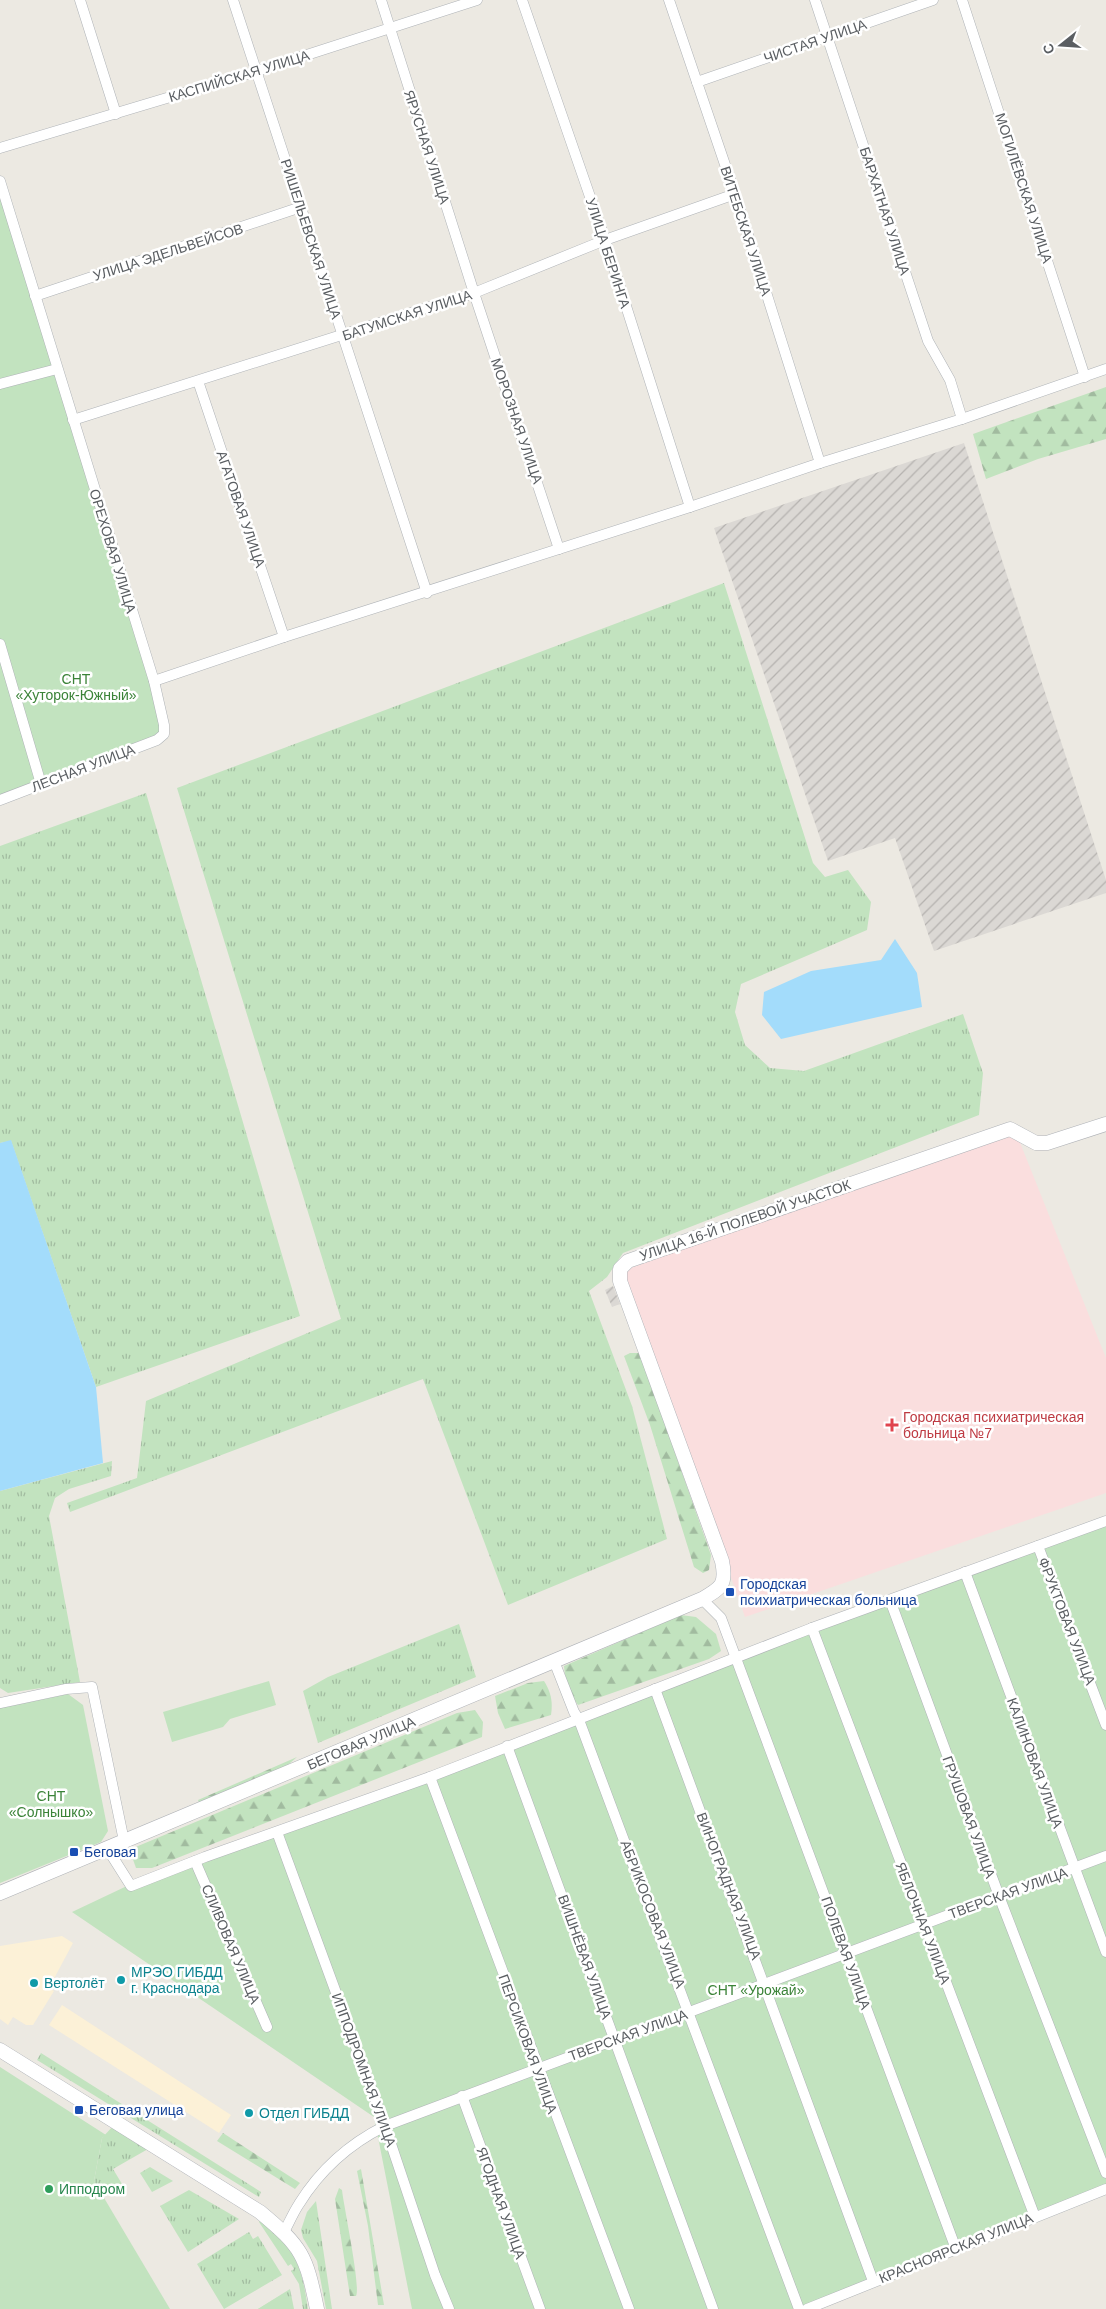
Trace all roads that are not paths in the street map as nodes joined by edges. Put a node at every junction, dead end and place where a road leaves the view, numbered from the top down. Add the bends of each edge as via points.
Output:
1 (233, 0) edge
2 (381, 0) edge
3 (477, 0) edge
4 (522, 0) edge
5 (669, 0) edge
6 (816, 0) edge
7 (933, 0) edge
8 (962, 0) edge
9 (82, 4) edge
10 (390, 29) junction
11 (828, 36) junction
12 (257, 71) junction
13 (697, 82) junction
14 (116, 114) junction
15 (0, 148) edge
16 (0, 181) edge
17 (735, 194) junction
18 (301, 208) junction
19 (605, 240) junction
20 (474, 293) junction
21 (35, 296) junction
22 (343, 336) junction
23 (57, 369) junction
24 (1106, 370) edge
25 (1085, 377) junction
26 (198, 381) junction
27 (0, 384) edge
28 (962, 419) junction
29 (73, 420) junction
30 (820, 463) junction
31 (690, 507) junction
32 (560, 549) junction
33 (427, 593) junction
34 (284, 637) junction
35 (0, 644) edge
36 (154, 681) junction
37 (164, 734) joint
38 (41, 784) junction
39 (0, 800) edge
40 (1106, 1124) edge
41 (1106, 1521) edge
42 (1038, 1546) junction
43 (965, 1572) junction
44 (720, 1588) joint
45 (702, 1599) junction
46 (890, 1600) junction
47 (812, 1628) junction
48 (736, 1658) junction
49 (554, 1661) junction
50 (655, 1689) junction
51 (0, 1703) edge
52 (580, 1720) junction
53 (1106, 1725) edge
54 (507, 1746) junction
55 (430, 1778) junction
56 (277, 1832) junction
57 (124, 1841) junction
58 (107, 1848) junction
59 (1106, 1856) edge
60 (195, 1861) junction
61 (1074, 1868) junction
62 (0, 1893) edge
63 (999, 1896) junction
64 (923, 1924) junction
65 (1106, 1952) edge
66 (847, 1953) junction
67 (766, 1984) junction
68 (690, 2012) junction
69 (268, 2028) dead end
70 (615, 2040) junction
71 (0, 2050) edge
72 (537, 2068) junction
73 (462, 2096) junction
74 (381, 2128) junction
75 (1106, 2173) edge
76 (1106, 2189) edge
77 (1035, 2217) junction
78 (284, 2232) junction
79 (956, 2249) junction
80 (874, 2281) junction
81 (316, 2309) edge
82 (449, 2309) edge
83 (540, 2309) edge
84 (628, 2309) edge
85 (713, 2309) edge
86 (799, 2309) edge
87 (807, 2309) edge

1 - 12 street, РИШЕЛЬЕВСКАЯ УЛИЦА
2 - 10 street, ЯРУСНАЯ УЛИЦА
3 - 10 street, КАСПИЙСКАЯ УЛИЦА
4 - 19 street, УЛИЦА БЕРИНГА
5 - 13 street, ВИТЕБСКАЯ УЛИЦА
6 - 11 street, БАРХАТНАЯ УЛИЦА
7 - 11 street, ЧИСТАЯ УЛИЦА
8 - 25 street, МОГИЛЁВСКАЯ УЛИЦА
9 - 14 street
10 - 12 street, КАСПИЙСКАЯ УЛИЦА
10 - 20 street, ЯРУСНАЯ УЛИЦА
11 - 13 street, ЧИСТАЯ УЛИЦА
11 - 28 street, БАРХАТНАЯ УЛИЦА via 928,341 950,380
12 - 14 street, КАСПИЙСКАЯ УЛИЦА
12 - 18 street, РИШЕЛЬЕВСКАЯ УЛИЦА
13 - 17 street, ВИТЕБСКАЯ УЛИЦА
14 - 15 street, КАСПИЙСКАЯ УЛИЦА
16 - 21 street, ОРЕХОВАЯ УЛИЦА
17 - 19 street, БАТУМСКАЯ УЛИЦА
17 - 30 street, ВИТЕБСКАЯ УЛИЦА
18 - 21 street, УЛИЦА ЭДЕЛЬВЕЙСОВ
18 - 22 street, РИШЕЛЬЕВСКАЯ УЛИЦА
19 - 20 street, БАТУМСКАЯ УЛИЦА
19 - 31 street, УЛИЦА БЕРИНГА
20 - 22 street, БАТУМСКАЯ УЛИЦА
20 - 32 street, МОРОЗНАЯ УЛИЦА
21 - 23 street, ОРЕХОВАЯ УЛИЦА
22 - 26 street, БАТУМСКАЯ УЛИЦА
22 - 33 street, РИШЕЛЬЕВСКАЯ УЛИЦА
23 - 27 street
23 - 29 street, ОРЕХОВАЯ УЛИЦА
24 - 25 street
25 - 28 street
26 - 29 street, БАТУМСКАЯ УЛИЦА
26 - 34 street, АГАТОВАЯ УЛИЦА
28 - 30 street
29 - 36 street, ОРЕХОВАЯ УЛИЦА
30 - 31 street
31 - 32 street
32 - 33 street
33 - 34 street
34 - 36 street
35 - 38 street
36 - 37 street, ОРЕХОВАЯ УЛИЦА
37 - 38 street, ЛЕСНАЯ УЛИЦА via 157,740
38 - 39 street, ЛЕСНАЯ УЛИЦА
40 - 44 street, УЛИЦА 16-Й ПОЛЕВОЙ УЧАСТОК via 1047,1143 1036,1143 1010,1129 628,1261 620,1269 620,1281 722,1561 725,1575
41 - 42 street
42 - 43 street
42 - 53 street, ФРУКТОВАЯ УЛИЦА
43 - 46 street
43 - 61 street, КАЛИНОВАЯ УЛИЦА
44 - 45 street, БЕГОВАЯ УЛИЦА
45 - 48 street, ПОЛЕВАЯ УЛИЦА via 722,1618
45 - 49 street, БЕГОВАЯ УЛИЦА
46 - 47 street
46 - 63 street, ГРУШОВАЯ УЛИЦА
47 - 48 street
47 - 64 street, ЯБЛОЧНАЯ УЛИЦА
48 - 50 street
48 - 66 street, ПОЛЕВАЯ УЛИЦА
49 - 52 street, АБРИКОСОВАЯ УЛИЦА
49 - 57 street, БЕГОВАЯ УЛИЦА
50 - 52 street
50 - 67 street, ВИНОГРАДНАЯ УЛИЦА
51 - 57 street via 92,1687
52 - 54 street
52 - 68 street, АБРИКОСОВАЯ УЛИЦА
54 - 55 street
54 - 70 street, ВИШНЁВАЯ УЛИЦА
55 - 56 street
55 - 72 street, ПЕРСИКОВАЯ УЛИЦА
56 - 60 street
56 - 74 street, ИППОДРОМНАЯ УЛИЦА
57 - 58 street, БЕГОВАЯ УЛИЦА
58 - 60 street via 131,1886
58 - 62 street, БЕГОВАЯ УЛИЦА
59 - 61 street, ТВЕРСКАЯ УЛИЦА
60 - 69 street, СЛИВОВАЯ УЛИЦА
61 - 63 street, ТВЕРСКАЯ УЛИЦА
61 - 65 street, КАЛИНОВАЯ УЛИЦА
63 - 64 street, ТВЕРСКАЯ УЛИЦА
63 - 75 street, ГРУШОВАЯ УЛИЦА
64 - 66 street, ТВЕРСКАЯ УЛИЦА
64 - 77 street, ЯБЛОЧНАЯ УЛИЦА
66 - 67 street, ТВЕРСКАЯ УЛИЦА
66 - 79 street, ПОЛЕВАЯ УЛИЦА
67 - 68 street, ТВЕРСКАЯ УЛИЦА
67 - 80 street, ВИНОГРАДНАЯ УЛИЦА
68 - 70 street, ТВЕРСКАЯ УЛИЦА
68 - 86 street, АБРИКОСОВАЯ УЛИЦА
70 - 72 street, ТВЕРСКАЯ УЛИЦА
70 - 85 street, ВИШНЁВАЯ УЛИЦА
71 - 78 street via 260,2212
72 - 73 street, ТВЕРСКАЯ УЛИЦА
72 - 84 street, ПЕРСИКОВАЯ УЛИЦА
73 - 74 street, ТВЕРСКАЯ УЛИЦА
73 - 83 street, ЯГОДНАЯ УЛИЦА
74 - 78 street, ТВЕРСКАЯ УЛИЦА via 352,2145 323,2172 298,2205
74 - 82 street, ИППОДРОМНАЯ УЛИЦА
76 - 77 street, КРАСНОЯРСКАЯ УЛИЦА
77 - 79 street, КРАСНОЯРСКАЯ УЛИЦА
78 - 81 street via 303,2256
79 - 80 street, КРАСНОЯРСКАЯ УЛИЦА
80 - 87 street, КРАСНОЯРСКАЯ УЛИЦА

